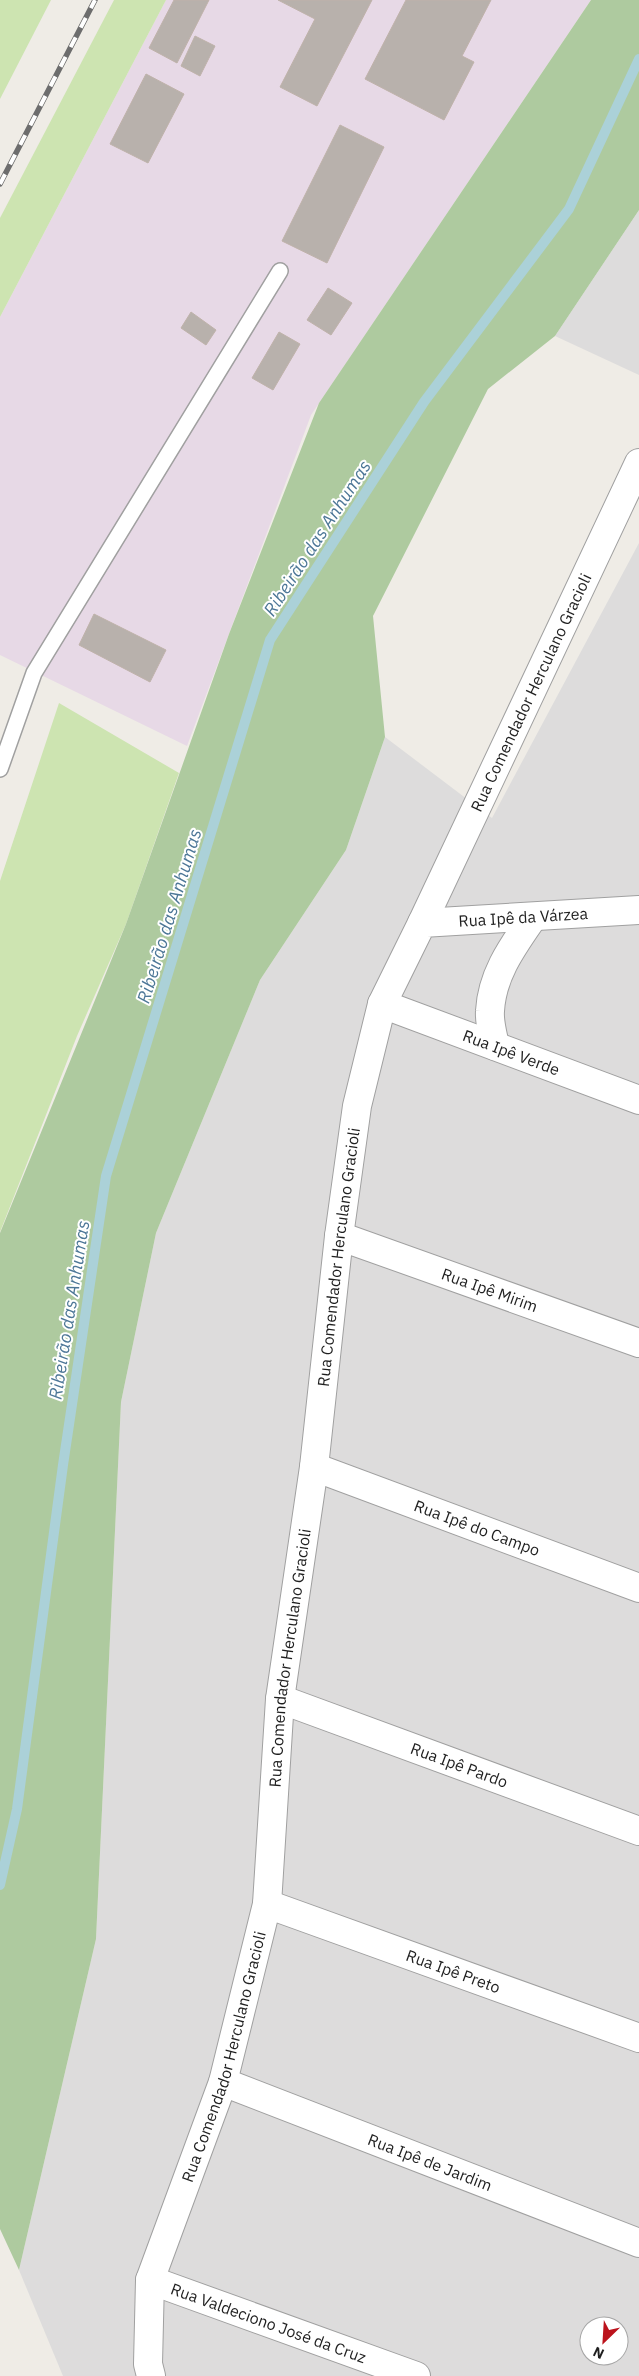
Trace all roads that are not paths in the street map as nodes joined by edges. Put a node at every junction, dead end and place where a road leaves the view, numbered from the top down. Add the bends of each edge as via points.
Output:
1 (280, 271) dead end
2 (639, 463) edge
3 (0, 769) edge
4 (639, 910) edge
5 (533, 916) junction
6 (419, 929) junction
7 (382, 1004) junction
8 (495, 1046) junction
9 (639, 1100) edge
10 (340, 1236) junction
11 (639, 1344) edge
12 (314, 1467) junction
13 (639, 1588) edge
14 (280, 1699) junction
15 (639, 1831) edge
16 (267, 1904) junction
17 (639, 2038) edge
18 (223, 2082) junction
19 (639, 2243) edge
20 (150, 2280) junction
21 (151, 2376) edge
22 (416, 2376) edge

1 - 3 lane via 34,673
2 - 6 street, Rua Comendador Herculano Gracioli
4 - 5 street, Rua Ipê da Várzea
5 - 6 street, Rua Ipê da Várzea
5 - 8 street via 505,959 494,986 490,1013
6 - 7 street, Rua Comendador Herculano Gracioli
7 - 8 street, Rua Ipê Verde
7 - 10 street, Rua Comendador Herculano Gracioli via 357,1106
8 - 9 street, Rua Ipê Verde
10 - 11 street, Rua Ipê Mirim
10 - 12 street, Rua Comendador Herculano Gracioli
12 - 13 street, Rua Ipê do Campo
12 - 14 street, Rua Comendador Herculano Gracioli
14 - 15 street, Rua Ipê Pardo
14 - 16 street, Rua Comendador Herculano Gracioli
16 - 17 street, Rua Ipê Preto
16 - 18 street, Rua Comendador Herculano Gracioli
18 - 19 street, Rua Ipê de Jardim
18 - 20 street, Rua Comendador Herculano Gracioli
20 - 21 street, Rua Comendador Herculano Gracioli via 148,2364
20 - 22 street, Rua Valdeciono José da Cruz

